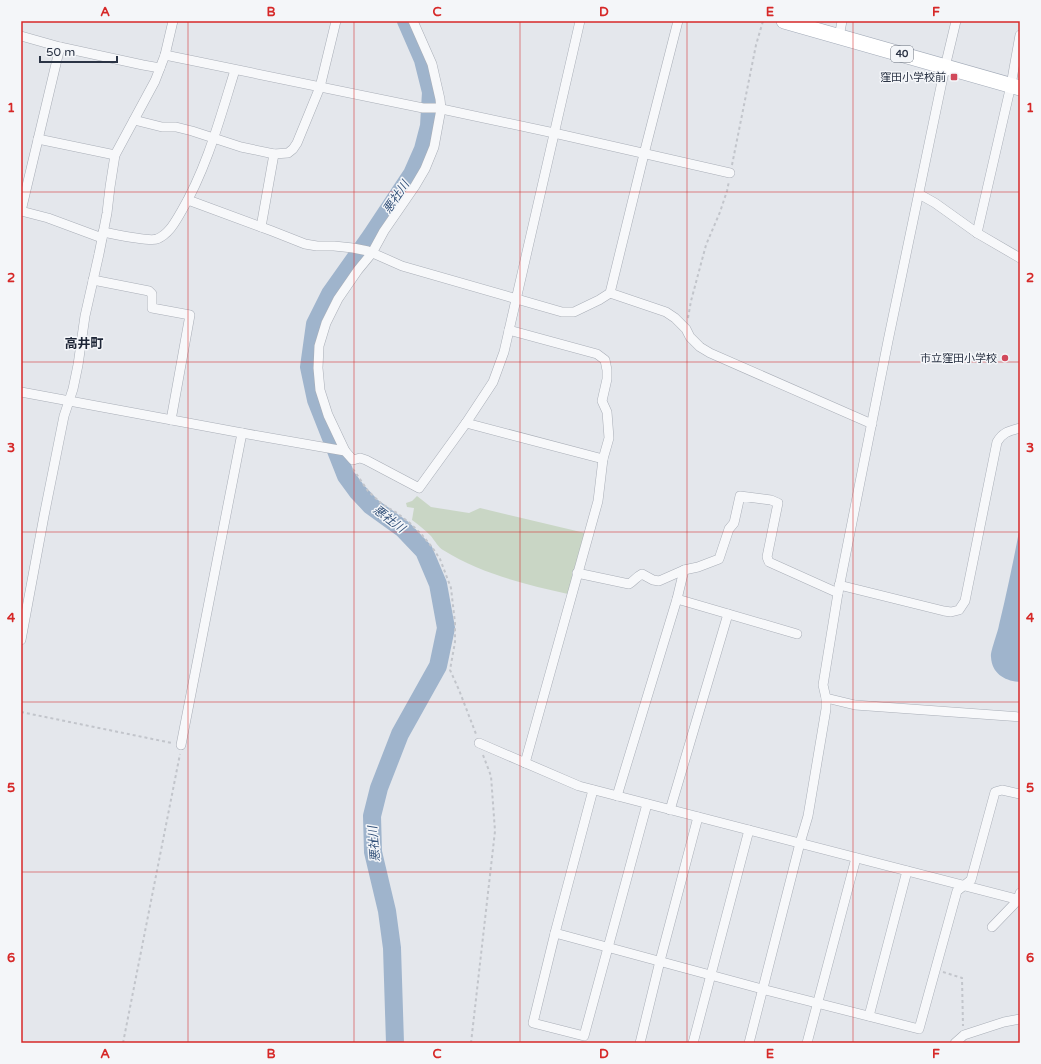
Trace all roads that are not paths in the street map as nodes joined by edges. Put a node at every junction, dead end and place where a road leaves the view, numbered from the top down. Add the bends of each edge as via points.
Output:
1 (173, 21) edge
2 (336, 21) edge
3 (413, 21) edge
4 (580, 21) edge
5 (678, 21) edge
6 (784, 21) edge
7 (842, 21) edge
8 (956, 21) edge
9 (1020, 35) edge
10 (21, 36) edge
11 (839, 36) junction
12 (60, 47) junction
13 (165, 55) junction
14 (945, 67) junction
15 (160, 68) junction
16 (235, 70) junction
17 (1015, 86) edge
18 (320, 87) junction
19 (439, 109) junction
20 (134, 120) junction
21 (554, 132) junction
22 (38, 138) junction
23 (214, 138) junction
24 (274, 154) junction
25 (644, 154) junction
26 (115, 156) junction
27 (730, 173) dead end
28 (919, 194) junction
29 (188, 200) junction
30 (21, 211) edge
31 (261, 227) junction
32 (977, 232) junction
33 (103, 235) junction
34 (370, 252) junction
35 (1020, 258) edge
36 (93, 280) junction
37 (610, 293) junction
38 (516, 298) junction
39 (509, 330) junction
40 (21, 392) edge
41 (70, 401) junction
42 (172, 420) junction
43 (466, 422) junction
44 (872, 424) junction
45 (1020, 428) edge
46 (242, 433) junction
47 (343, 450) junction
48 (603, 459) junction
49 (684, 570) junction
50 (577, 573) junction
51 (838, 589) junction
52 (677, 599) junction
53 (728, 614) junction
54 (797, 634) dead end
55 (21, 640) edge
56 (826, 698) junction
57 (1020, 717) edge
58 (479, 743) road end
59 (181, 745) road end
60 (525, 763) junction
61 (594, 790) junction
62 (1020, 794) edge
63 (617, 796) junction
64 (647, 804) junction
65 (670, 810) junction
66 (698, 817) junction
67 (749, 830) junction
68 (800, 843) junction
69 (856, 858) junction
70 (907, 872) junction
71 (963, 886) junction
72 (1019, 898) edge
73 (992, 927) dead end
74 (555, 933) junction
75 (609, 947) junction
76 (660, 962) junction
77 (711, 975) junction
78 (762, 989) junction
79 (817, 1003) junction
80 (869, 1016) junction
81 (1020, 1019) edge
82 (640, 1043) edge
83 (693, 1043) edge
84 (749, 1043) edge
85 (807, 1043) edge
86 (955, 1043) edge

1 - 13 street
2 - 18 street
3 - 19 street via 432,64 440,99
4 - 21 street
5 - 25 street
6 - 11 main road, 40
7 - 11 street
8 - 14 street
9 - 17 street
10 - 12 street
11 - 14 main road, 40
12 - 15 street
12 - 22 street
13 - 15 street
13 - 16 street
14 - 17 main road, 40
14 - 28 street
15 - 20 street
16 - 18 street
16 - 23 street
17 - 32 street
18 - 19 street
18 - 24 street via 293,149 288,153
19 - 21 street
19 - 34 street via 434,147 425,169
20 - 23 street via 162,127 176,127
20 - 26 street
21 - 25 street
21 - 38 street
22 - 26 street
22 - 30 street
23 - 24 street
23 - 29 street
24 - 31 street
25 - 27 street
25 - 37 street
26 - 33 street
28 - 32 street
28 - 44 street
29 - 31 street
29 - 33 street via 173,225 156,240
30 - 33 street
31 - 34 street via 305,244
32 - 35 street
33 - 36 street
34 - 38 street via 402,266
34 - 47 street via 338,299 326,323 319,346 320,390
36 - 41 street
36 - 42 street via 149,291 152,294 152,308 190,316
37 - 38 street via 574,312 562,312
37 - 44 street via 666,312 686,329 700,347 710,353
38 - 39 street
39 - 43 street via 493,382
39 - 48 street via 597,354 605,360 607,379 602,401 607,412 609,438
40 - 41 street
41 - 42 street
41 - 55 street via 64,416
42 - 46 street
43 - 47 street via 419,488 366,460 353,460
43 - 48 street
44 - 51 street
45 - 51 street via 1000,436 997,442 965,601 959,610 944,611
46 - 47 street
46 - 59 street
48 - 50 street via 598,501
49 - 50 street via 658,581 642,574 636,576 629,584
49 - 51 street via 719,559 729,529 734,523 740,496 778,503 767,557 769,562
49 - 52 street
50 - 60 street
51 - 56 street via 823,685
52 - 53 street
52 - 63 street
53 - 54 street
53 - 65 street
56 - 57 street via 855,705
56 - 68 street via 808,816
58 - 60 street
60 - 61 street
61 - 63 street
61 - 74 street
62 - 71 street via 1002,790 995,792 971,880
63 - 64 street
64 - 65 street
64 - 75 street
65 - 66 street
66 - 67 street
66 - 76 street
67 - 68 street
67 - 77 street
68 - 69 street
68 - 78 street
69 - 70 street
69 - 79 street
70 - 71 street
70 - 80 street
71 - 72 street
71 - 80 street via 957,891 920,1029
72 - 73 street
74 - 75 street
74 - 75 street via 533,1023 584,1036
75 - 76 street
76 - 77 street
76 - 82 street
77 - 78 street
77 - 83 street
78 - 79 street
78 - 84 street
79 - 80 street
79 - 85 street
81 - 86 street via 964,1035

